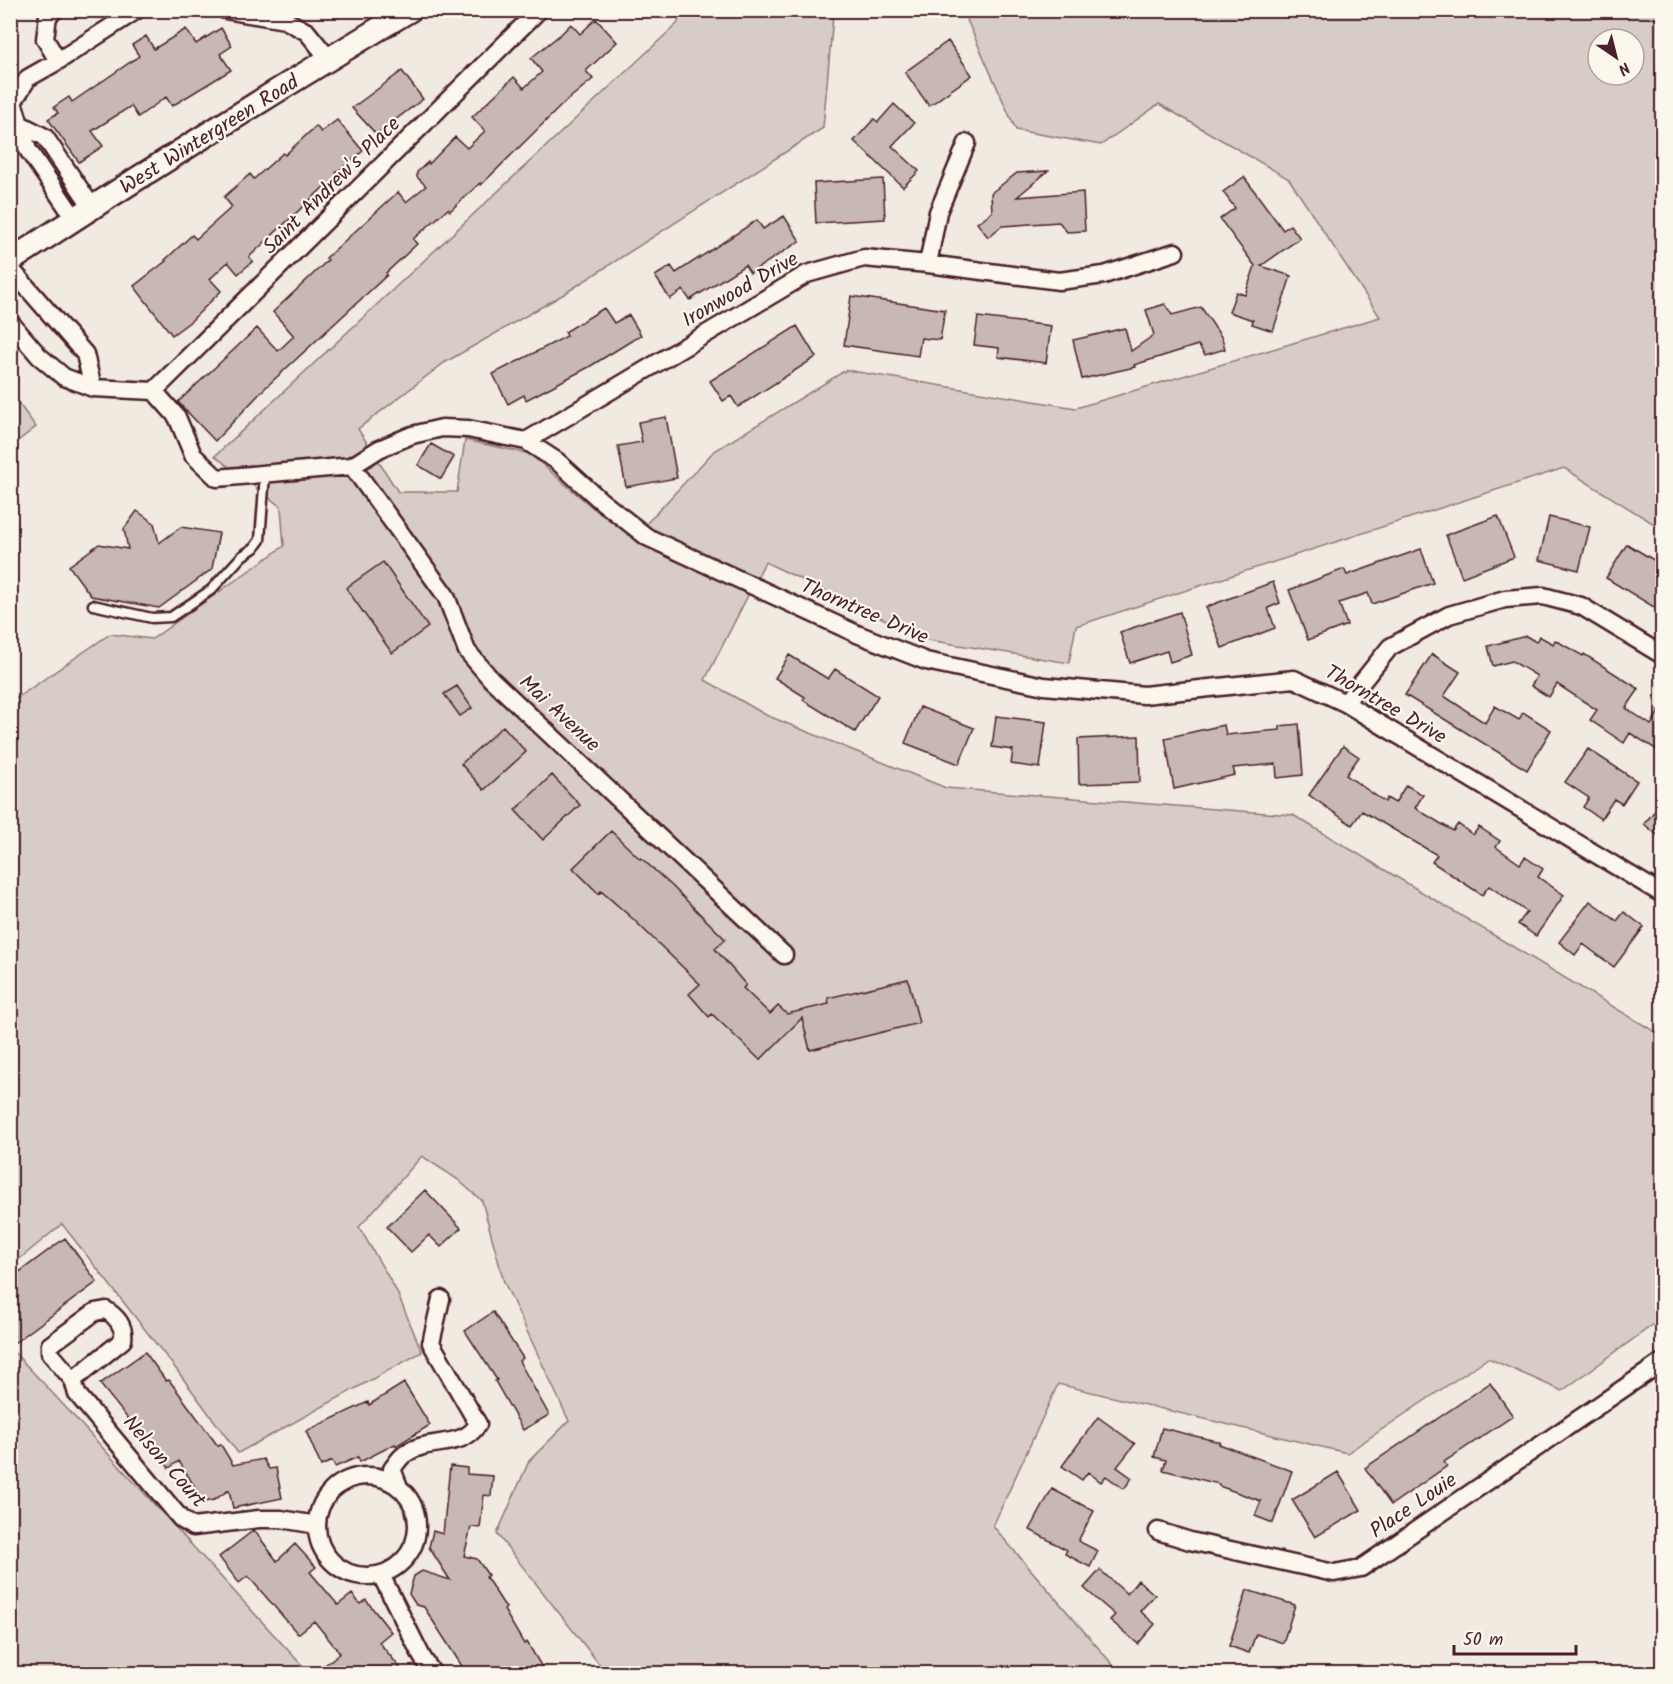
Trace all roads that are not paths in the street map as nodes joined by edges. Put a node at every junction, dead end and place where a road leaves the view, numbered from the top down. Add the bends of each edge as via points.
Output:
1 (55, 10) edge
2 (137, 10) edge
3 (225, 10) edge
4 (410, 10) edge
5 (540, 10) edge
6 (329, 59) junction
7 (58, 61) junction
8 (968, 142) dead end
9 (83, 213) junction
10 (1175, 252) dead end
11 (10, 261) edge
12 (928, 264) junction
13 (10, 268) edge
14 (10, 322) edge
15 (93, 388) junction
16 (154, 391) junction
17 (526, 441) junction
18 (352, 466) junction
19 (266, 474) junction
20 (93, 605) dead end
21 (1662, 655) edge
22 (1345, 703) junction
23 (1662, 894) edge
24 (784, 955) dead end
25 (441, 1299) dead end
26 (1662, 1362) edge
27 (73, 1380) junction
28 (399, 1487) junction
29 (317, 1525) junction
30 (1158, 1531) dead end
31 (381, 1575) junction
32 (433, 1674) edge

1 - 7 street via 48,16 45,39
2 - 7 street
3 - 6 street via 285,20 307,32
4 - 6 main road, West Wintergreen Road
5 - 16 street, Saint Andrew's Place
6 - 9 main road, West Wintergreen Road
7 - 9 street via 28,78 13,102 28,150
8 - 12 street via 938,212
9 - 11 main road, West Wintergreen Road
10 - 12 street, Ironwood Drive via 1104,275 1059,281
12 - 17 street, Ironwood Drive via 864,258 807,274
13 - 15 street via 85,354
14 - 15 street via 39,356 64,377
15 - 16 street
16 - 19 street, Thorntree Drive via 177,417 193,455 217,478
17 - 18 street, Thorntree Drive via 442,428 412,435
17 - 22 street, Thorntree Drive via 557,461 647,537 856,634 926,661 1044,686 1144,695 1294,679
18 - 19 street, Thorntree Drive
18 - 24 street, Mai Avenue via 446,596 467,651 491,679
19 - 20 lane via 260,540 211,590 171,616 152,618
21 - 22 street via 1581,606 1543,596 1505,599 1449,615 1390,647
22 - 23 street, Thorntree Drive
25 - 28 street via 431,1343 478,1424 473,1433 461,1440 417,1447 403,1454 392,1468
26 - 30 street, Place Louie via 1361,1568 1334,1573
27 - 27 street, Nelson Court via 123,1340 120,1324 106,1310 95,1312 50,1345 50,1353
27 - 29 street, Nelson Court via 77,1394 181,1519 193,1527 259,1519
28 - 29 street via 370,1476 339,1484 327,1496
28 - 31 street via 410,1498 416,1513 415,1544 395,1568
29 - 31 street via 322,1548 337,1566 350,1574
31 - 32 street

